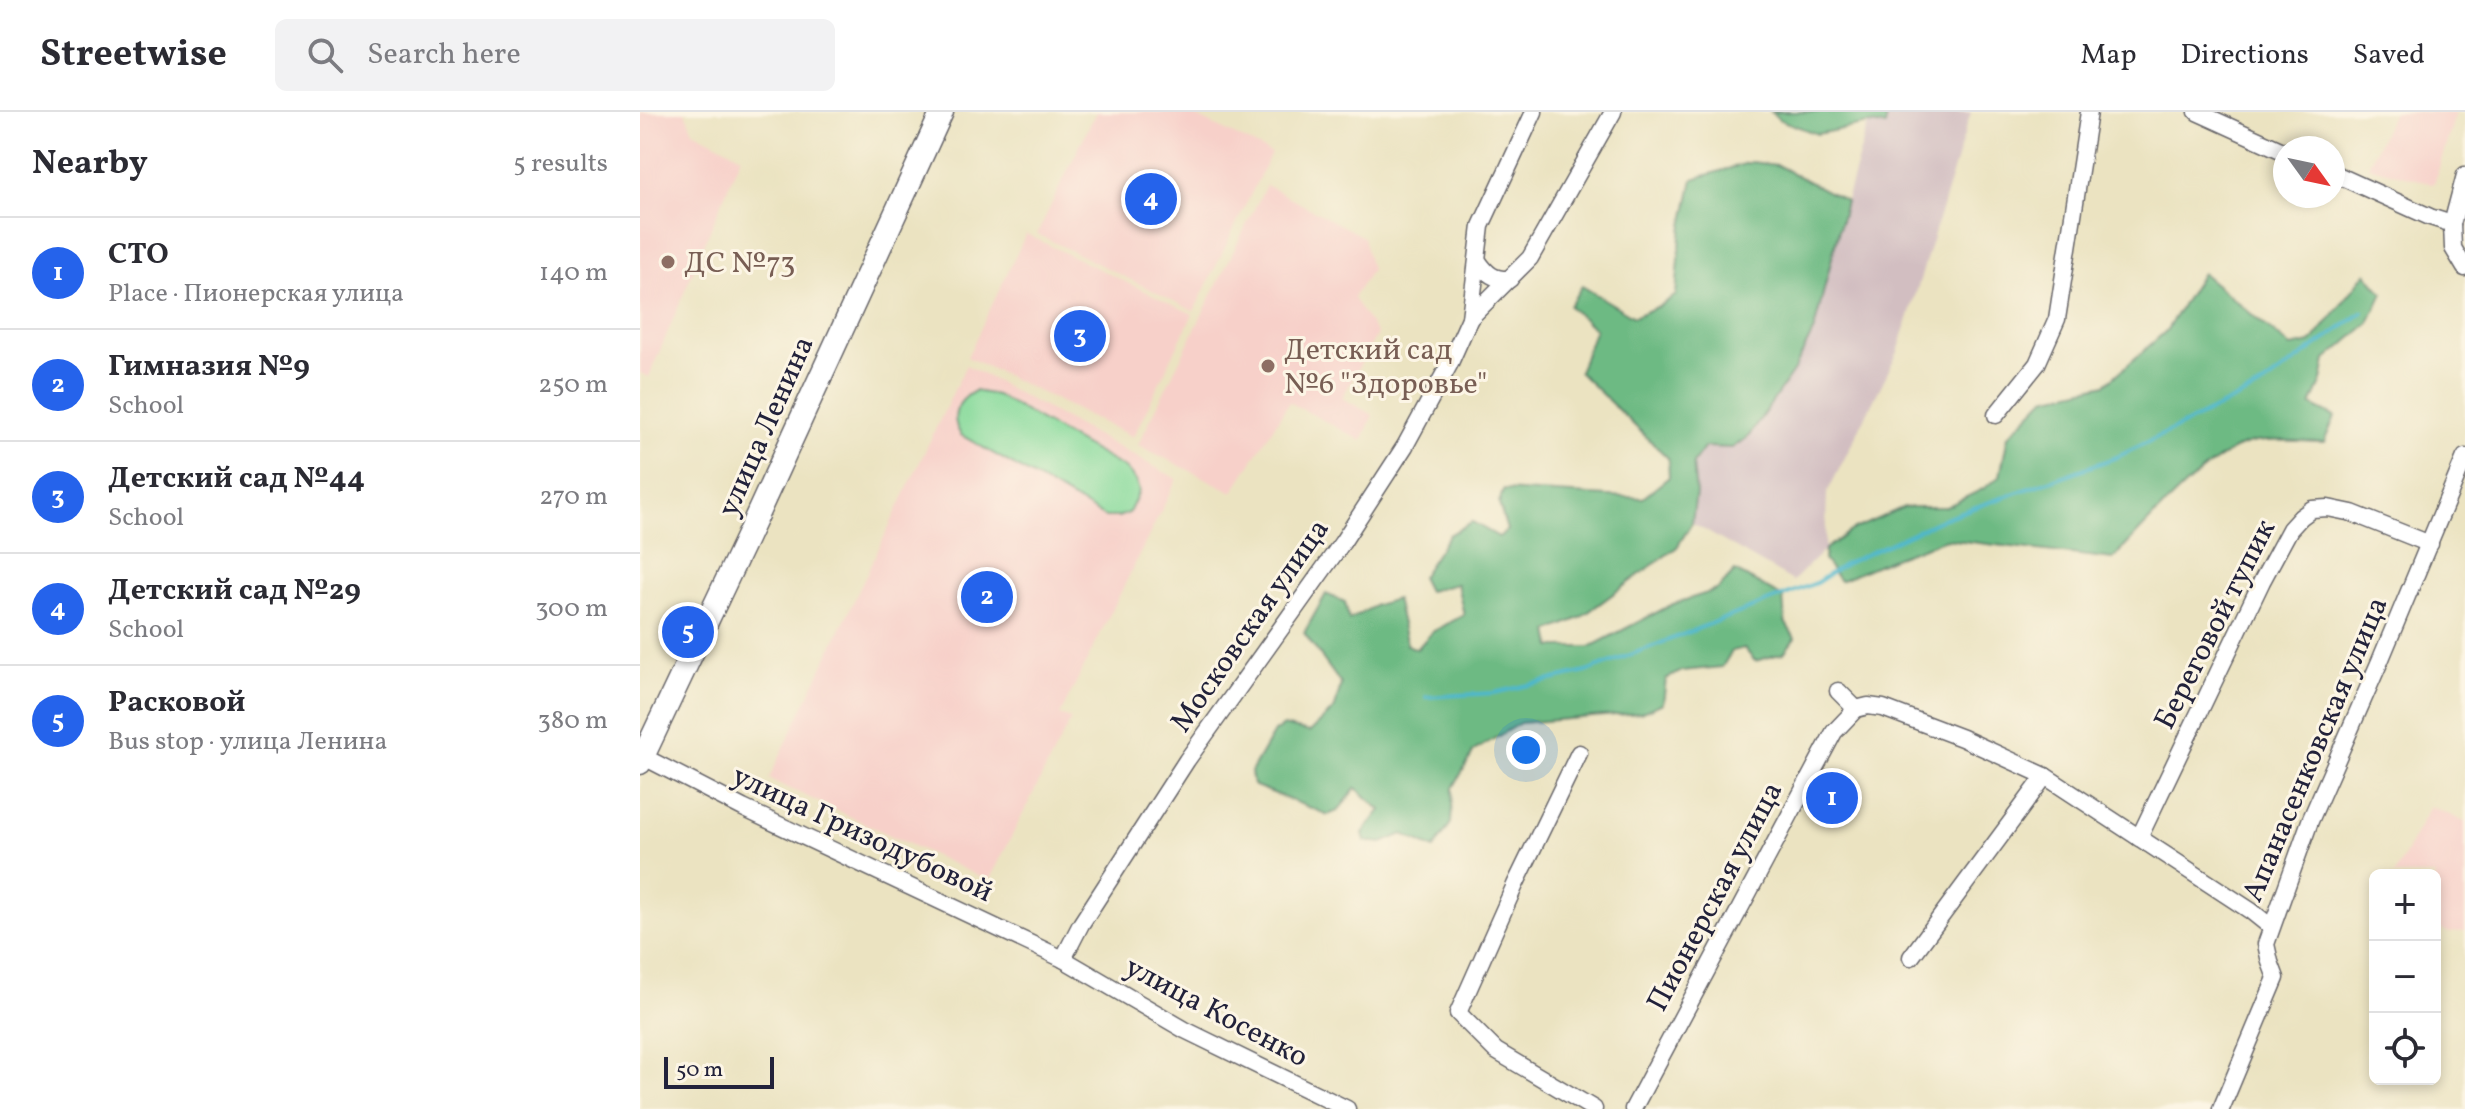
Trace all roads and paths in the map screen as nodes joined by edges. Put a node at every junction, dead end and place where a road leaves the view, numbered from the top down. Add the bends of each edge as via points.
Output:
1 (942, 112) edge
2 (1534, 112) edge
3 (1613, 112) edge
4 (2089, 112) edge
5 (2197, 112) edge
6 (2273, 147) edge
7 (2465, 175) edge
8 (2345, 178) edge
9 (2452, 224) junction
10 (1478, 261) junction
11 (2465, 268) edge
12 (1510, 279) junction
13 (1470, 318) junction
14 (1996, 415) dead end
15 (2465, 457) edge
16 (2430, 544) junction
17 (1838, 691) dead end
18 (1853, 711) junction
19 (1579, 753) dead end
20 (641, 759) edge
21 (2045, 776) junction
22 (2139, 838) junction
23 (2271, 927) junction
24 (1911, 957) dead end
25 (1063, 959) junction
26 (1347, 1109) edge
27 (1594, 1109) edge
28 (1633, 1109) edge
29 (2221, 1109) edge

1 - 20 main road, улица Ленина
2 - 10 street, Московская улица via 1481,226
3 - 12 street, Московская улица via 1530,258
4 - 14 street via 2057,319 2037,364
5 - 6 street
7 - 9 street
8 - 9 street
9 - 11 street via 2453,248
10 - 12 street via 1498,280
10 - 13 street, Московская улица
12 - 13 street, Московская улица
13 - 25 street, Московская улица via 1405,446 1187,760
15 - 16 street, Апанасенковская улица
16 - 22 street, Береговой тупик via 2328,508 2312,509 2290,529
16 - 23 street, Апанасенковская улица via 2310,821
17 - 18 street
18 - 21 street via 1883,708
18 - 28 street, Пионерская улица via 1824,749
19 - 27 street via 1458,1013 1496,1051
20 - 25 street, улица Гризодубовой
21 - 22 street
21 - 24 street
22 - 23 street
23 - 29 street, Апанасенковская улица via 2266,944 2276,978
25 - 26 street, улица Косенко via 1179,1027

